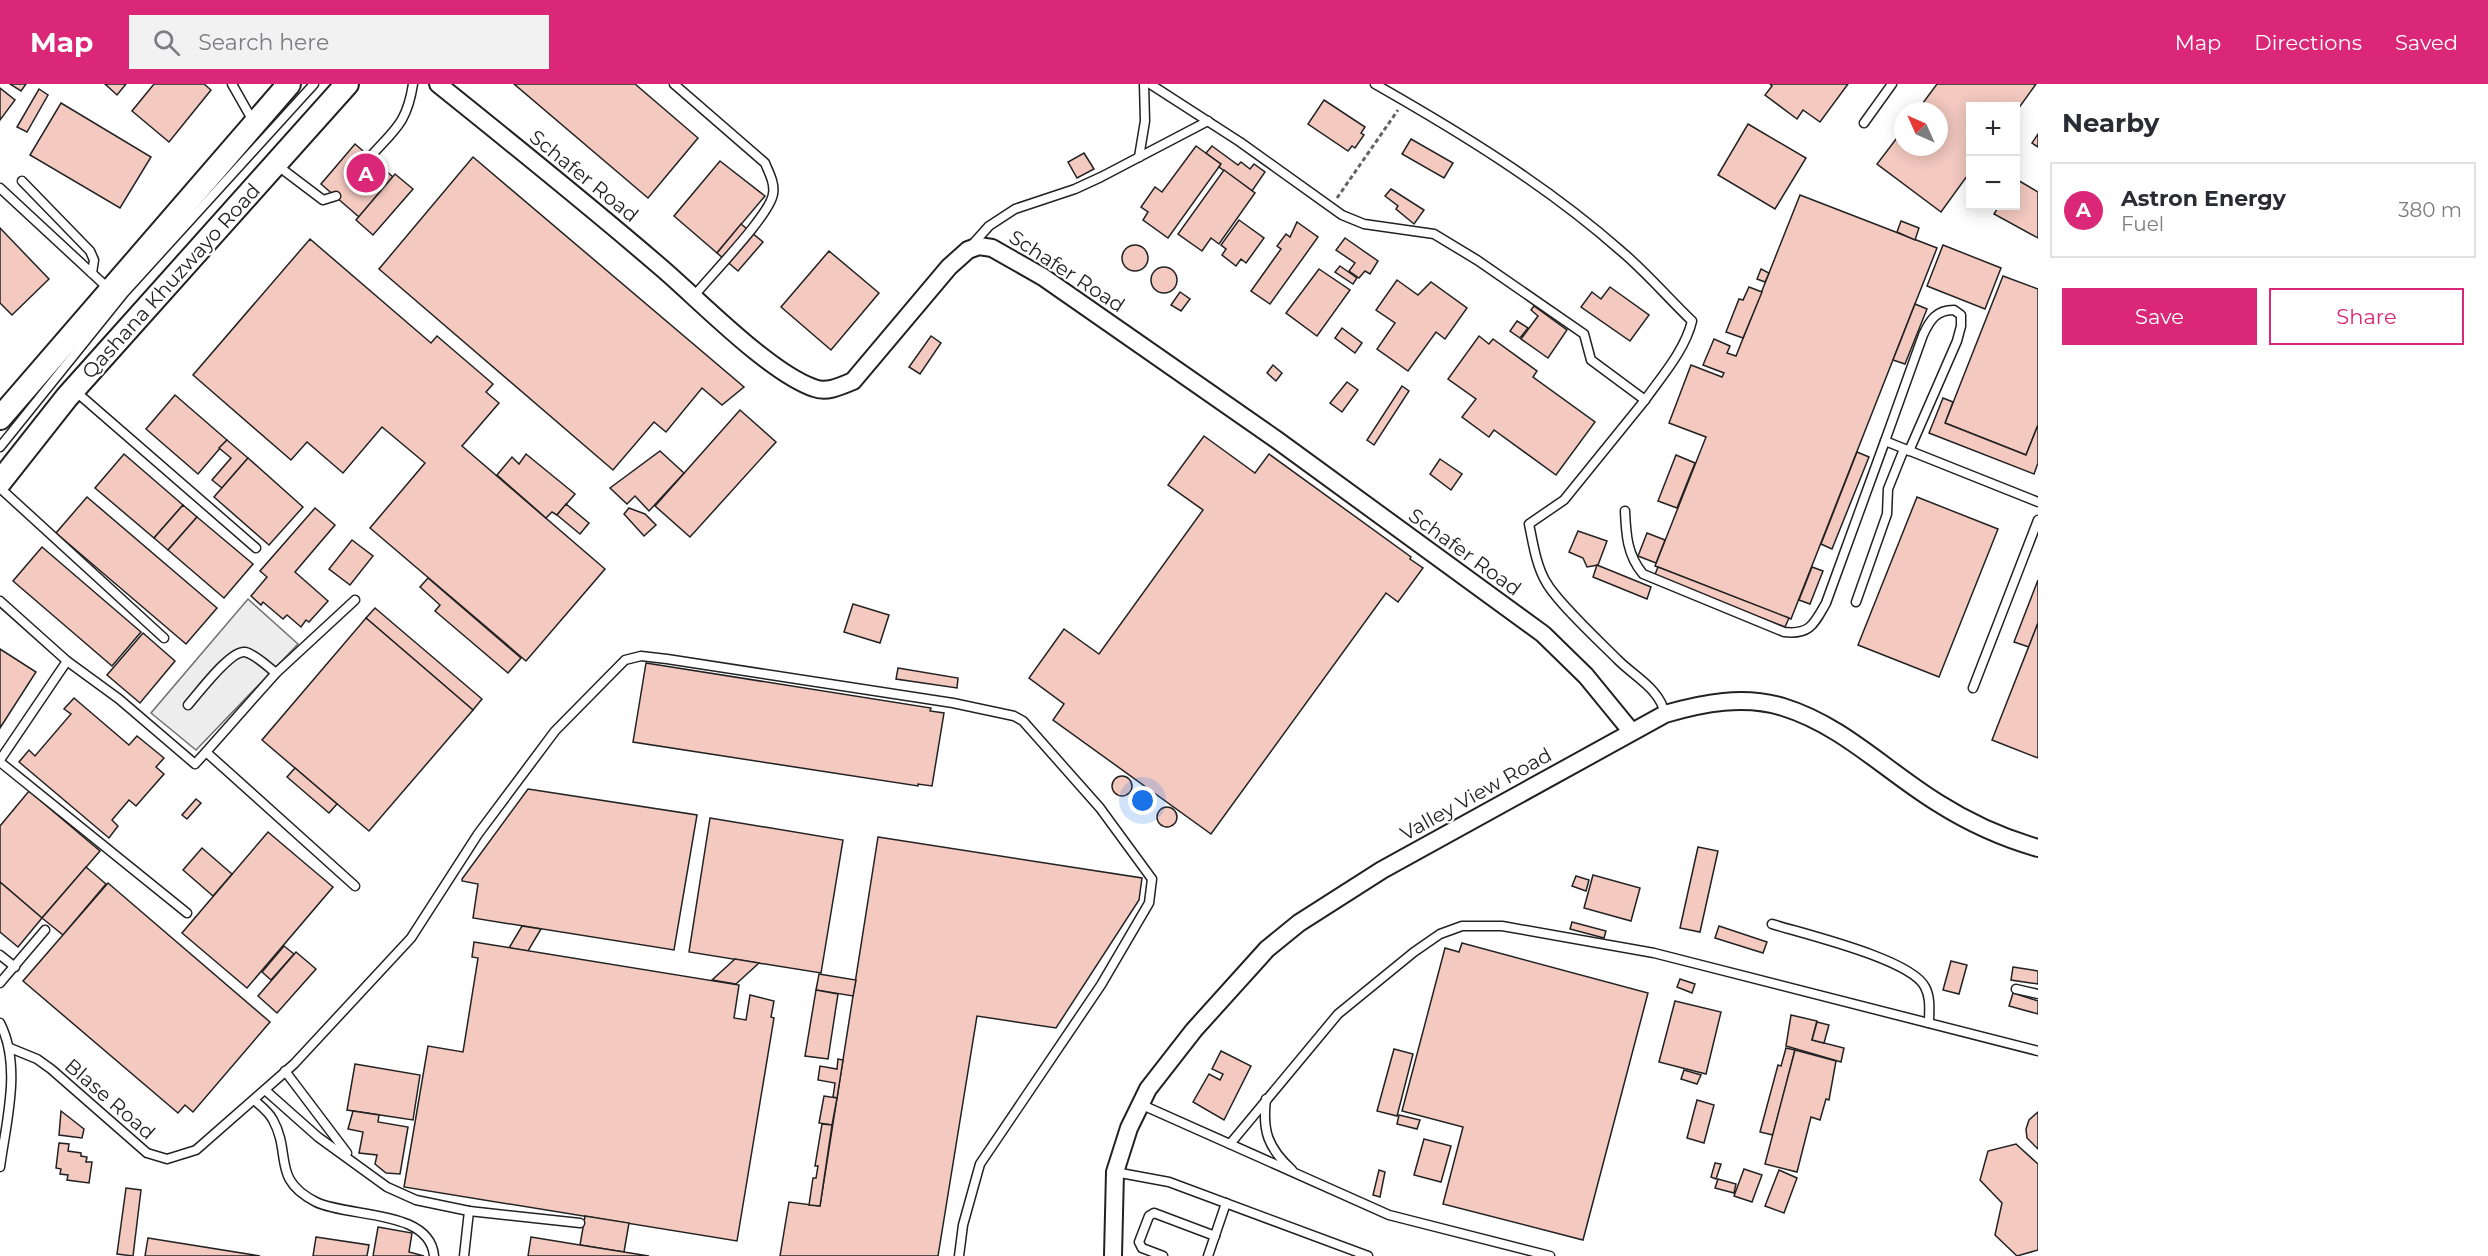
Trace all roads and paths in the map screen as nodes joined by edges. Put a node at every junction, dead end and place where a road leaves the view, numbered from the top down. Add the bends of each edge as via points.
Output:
1 (232, 84) edge
2 (289, 84) edge
3 (314, 84) edge
4 (347, 84) edge
5 (413, 84) edge
6 (438, 84) edge
7 (674, 84) edge
8 (1144, 84) edge
9 (1150, 84) edge
10 (1375, 84) edge
11 (1892, 84) edge
12 (1404, 100) junction
13 (1208, 121) junction
14 (1864, 123) dead end
15 (254, 124) junction
16 (369, 157) dead end
17 (1139, 157) junction
18 (275, 164) junction
19 (22, 181) dead end
20 (0, 188) edge
21 (336, 196) dead end
22 (1331, 207) junction
23 (968, 250) junction
24 (93, 273) junction
25 (110, 289) junction
26 (694, 296) junction
27 (73, 390) junction
28 (1645, 400) junction
29 (0, 418) edge
30 (1885, 441) junction
31 (0, 447) edge
32 (1907, 450) junction
33 (0, 482) edge
34 (0, 488) edge
35 (2038, 502) edge
36 (1624, 511) dead end
37 (2038, 520) edge
38 (256, 548) dead end
39 (355, 600) dead end
40 (0, 601) edge
41 (1856, 602) dead end
42 (164, 638) dead end
43 (67, 661) junction
44 (276, 674) junction
45 (1973, 688) dead end
46 (188, 705) dead end
47 (1665, 714) junction
48 (1631, 731) junction
49 (206, 752) junction
50 (0, 761) edge
51 (2038, 848) edge
52 (355, 886) dead end
53 (187, 913) dead end
54 (1772, 924) dead end
55 (45, 930) dead end
56 (0, 955) edge
57 (15, 967) junction
58 (0, 983) edge
59 (2016, 989) dead end
60 (2038, 994) edge
61 (0, 1023) edge
62 (1929, 1023) junction
63 (10, 1048) junction
64 (2038, 1051) edge
65 (285, 1071) junction
66 (265, 1090) junction
67 (1266, 1099) junction
68 (254, 1100) junction
69 (1140, 1104) junction
70 (1230, 1144) junction
71 (350, 1158) junction
72 (0, 1167) edge
73 (1116, 1172) junction
74 (1296, 1174) junction
75 (1226, 1203) junction
76 (469, 1211) junction
77 (580, 1223) dead end
78 (1215, 1236) junction
79 (434, 1256) edge
80 (464, 1256) edge
81 (959, 1256) edge
82 (1113, 1256) edge
83 (1163, 1256) edge
84 (1208, 1256) edge
85 (1368, 1256) edge
86 (1550, 1256) edge

1 - 15 lane
2 - 15 main road, Qashana Khuzwayo Road
3 - 31 lane via 124,293
4 - 18 main road, Qashana Khuzwayo Road
5 - 16 lane via 410,108 404,118
6 - 26 street, Schafer Road
7 - 26 lane via 765,163 774,192 761,217
8 - 17 lane via 1145,121
9 - 13 lane
10 - 12 lane
11 - 14 lane
12 - 22 path
12 - 28 lane via 1469,137 1612,244 1692,321 1667,369
13 - 17 lane
13 - 22 lane
15 - 25 main road, Qashana Khuzwayo Road
17 - 23 lane via 1075,189 1001,216
18 - 21 lane via 323,200
18 - 27 main road, Qashana Khuzwayo Road
19 - 24 lane via 90,251
20 - 24 lane
22 - 28 lane via 1364,224 1434,234 1477,260 1584,334 1591,360
23 - 26 street, Schafer Road via 949,267 853,381 837,388 816,389 790,377
23 - 48 street, Schafer Road via 979,246 992,248 1043,277 1286,447 1542,634 1586,676
24 - 25 lane
25 - 29 main road, Qashana Khuzwayo Road
27 - 33 main road, Qashana Khuzwayo Road
27 - 38 lane
28 - 47 lane via 1564,500 1529,524 1546,582 1618,661 1656,693
30 - 32 lane
30 - 32 lane via 1923,334 1931,319 1942,310 1954,310 1960,315 1957,341
30 - 36 lane via 1826,603 1805,632 1784,633 1642,574 1626,540
32 - 35 lane
32 - 41 lane via 1888,489 1887,514
34 - 42 lane
37 - 45 lane
39 - 44 lane
40 - 43 lane
43 - 49 lane via 195,764
43 - 50 lane
44 - 46 lane via 242,652 232,656
44 - 49 lane
47 - 48 street, Valley View Road
47 - 51 street, Valley View Road via 1704,703 1743,701 1781,706 1813,719 1861,748 1938,804
48 - 69 street, Valley View Road via 1382,870 1299,923 1267,949 1225,994 1168,1061
49 - 52 lane
50 - 53 lane
54 - 62 lane via 1890,961 1910,972 1924,984 1929,996
55 - 57 lane
56 - 57 lane
57 - 58 lane
59 - 60 lane
61 - 63 lane
62 - 64 lane
62 - 67 lane via 1654,953 1502,926 1462,926 1440,934 1414,952 1338,1014
63 - 68 lane, Blase Road via 51,1069 147,1153 167,1159 196,1150
63 - 72 lane via 10,1089
65 - 66 lane, Blase Road
65 - 71 lane
65 - 81 lane, Blase Road via 411,938 478,834 555,730 625,660 640,656 667,659 1014,716 1023,721 1100,808 1152,879 1152,891 1149,903 1101,985 980,1164
66 - 68 lane, Blase Road
66 - 71 lane via 318,1137
67 - 70 lane
67 - 74 lane via 1264,1129 1277,1153
68 - 79 lane via 274,1122 286,1174 301,1192 334,1208 420,1229 432,1242
69 - 70 lane
69 - 73 street, Valley View Road
70 - 74 lane
71 - 76 lane via 399,1194
73 - 75 lane via 1155,1178
73 - 82 street, Valley View Road
74 - 86 lane via 1389,1215
75 - 78 lane
75 - 85 lane
76 - 77 lane
76 - 80 lane
78 - 83 lane via 1154,1213 1149,1216 1139,1242 1142,1248
78 - 84 lane

